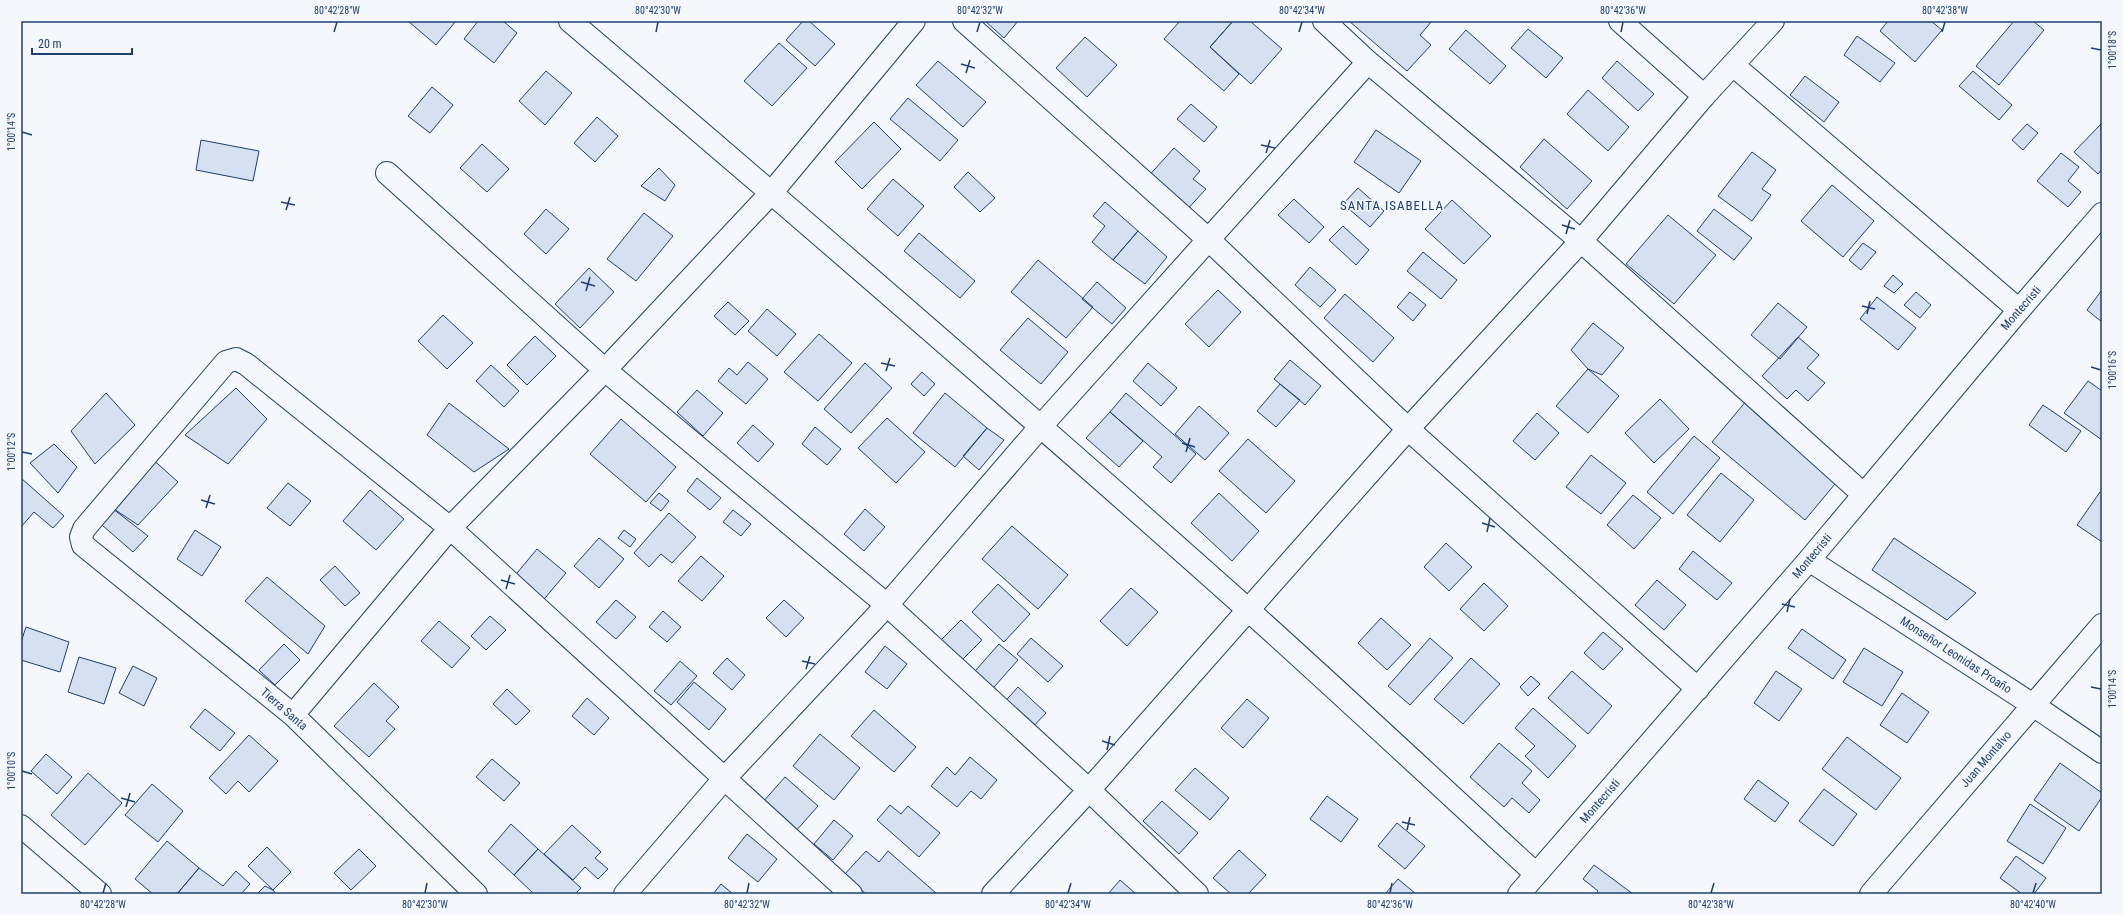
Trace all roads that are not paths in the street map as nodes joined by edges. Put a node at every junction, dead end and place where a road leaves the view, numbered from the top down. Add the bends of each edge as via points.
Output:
1 (570, 21) edge
2 (914, 21) edge
3 (964, 21) edge
4 (1324, 21) edge
5 (1620, 21) edge
6 (1773, 21) edge
7 (1368, 62) junction
8 (1733, 65) junction
9 (1704, 96) junction
10 (387, 173) dead end
11 (772, 192) junction
12 (2102, 214) edge
13 (1209, 240) junction
14 (1581, 240) junction
15 (2019, 310) junction
16 (605, 370) junction
17 (1041, 426) junction
18 (1408, 429) junction
19 (1863, 494) junction
20 (450, 528) junction
21 (1809, 560) junction
22 (887, 605) junction
23 (1247, 609) junction
24 (2102, 624) edge
25 (1698, 690) junction
26 (2032, 705) junction
27 (293, 715) junction
28 (2102, 752) edge
29 (724, 780) junction
30 (1088, 790) junction
31 (21, 826) edge
32 (1536, 874) junction
33 (100, 894) edge
34 (476, 894) edge
35 (625, 894) edge
36 (851, 894) edge
37 (993, 894) edge
38 (1197, 894) edge
39 (1519, 894) edge
40 (1871, 894) edge

1 - 11 street
2 - 11 street
3 - 13 street
4 - 7 street
5 - 9 street
6 - 8 street
7 - 13 street
7 - 14 street
8 - 9 street
8 - 15 street
9 - 14 street
10 - 16 street
11 - 16 street
11 - 17 street
12 - 15 street, Montecristi
13 - 17 street
13 - 18 street
14 - 18 street
14 - 19 street
15 - 19 street, Montecristi
16 - 20 street
16 - 22 street
17 - 22 street
17 - 23 street
18 - 23 street
18 - 25 street
19 - 21 street, Montecristi
20 - 27 street
20 - 27 street, Tierra Santa via 246,364 236,359 226,362 84,529 81,538 83,545
20 - 29 street
21 - 25 street, Montecristi
21 - 26 street, Monseñor Leonidas Proaño
22 - 29 street
22 - 30 street
23 - 30 street
23 - 32 street
24 - 26 street, Juan Montalvo
25 - 32 street, Montecristi
26 - 28 street, Monseñor Leonidas Proaño
26 - 40 street, Juan Montalvo
27 - 34 street, Tierra Santa
29 - 35 street
29 - 36 street
30 - 37 street
30 - 38 street
31 - 33 street
32 - 39 street, Montecristi

